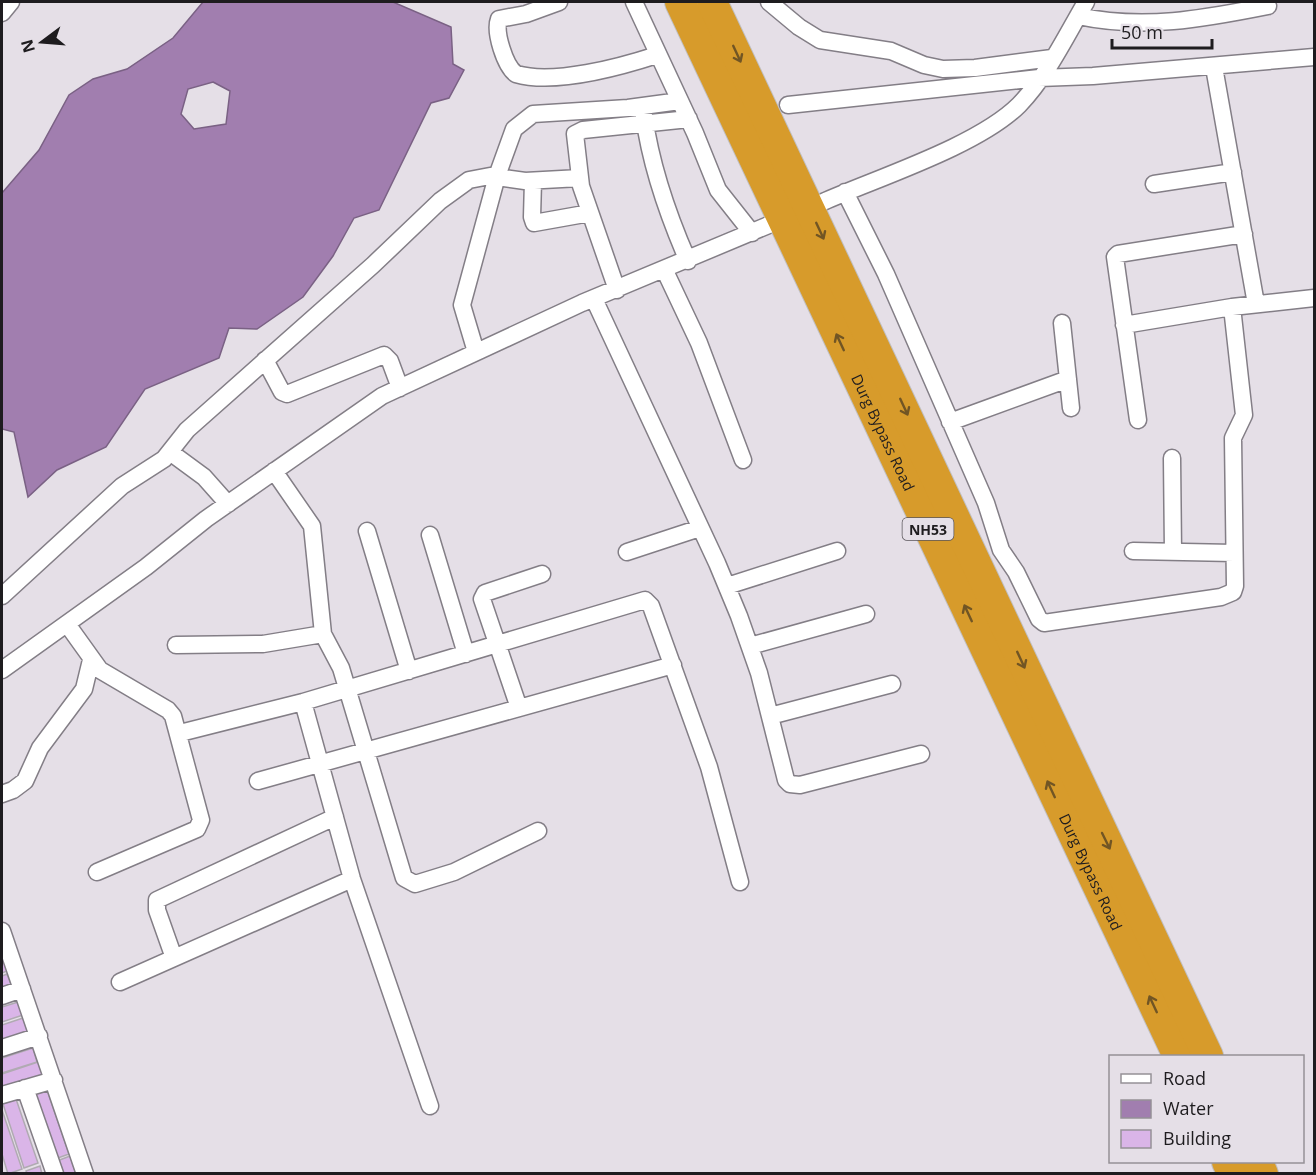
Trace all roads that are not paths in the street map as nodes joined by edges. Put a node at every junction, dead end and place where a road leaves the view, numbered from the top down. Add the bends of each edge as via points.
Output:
1 (10, 2) edge
2 (559, 2) edge
3 (634, 2) edge
4 (680, 2) edge
5 (712, 2) edge
6 (769, 2) edge
7 (1268, 6) dead end
8 (1082, 9) edge
9 (2, 13) edge
10 (657, 55) junction
11 (1314, 57) edge
12 (1046, 67) junction
13 (1214, 67) junction
14 (680, 100) junction
15 (788, 105) dead end
16 (643, 106) junction
17 (689, 119) junction
18 (646, 126) junction
19 (1233, 172) junction
20 (504, 177) junction
21 (580, 178) junction
22 (533, 180) junction
23 (1154, 184) dead end
24 (845, 192) junction
25 (823, 202) dead end
26 (590, 213) junction
27 (771, 224) dead end
28 (752, 233) junction
29 (1244, 234) junction
30 (688, 261) junction
31 (665, 271) junction
32 (617, 290) junction
33 (1314, 298) edge
34 (594, 299) junction
35 (1257, 304) junction
36 (1232, 307) junction
37 (1062, 323) dead end
38 (1124, 325) junction
39 (476, 352) junction
40 (265, 360) junction
41 (1068, 379) junction
42 (400, 388) junction
43 (1071, 408) dead end
44 (1138, 420) dead end
45 (950, 422) junction
46 (170, 452) junction
47 (1172, 458) dead end
48 (743, 460) dead end
49 (274, 471) junction
50 (228, 504) junction
51 (700, 528) junction
52 (367, 531) dead end
53 (430, 536) dead end
54 (837, 551) dead end
55 (1133, 551) dead end
56 (627, 552) dead end
57 (1173, 552) junction
58 (1234, 554) junction
59 (543, 574) dead end
60 (727, 586) junction
61 (2, 596) edge
62 (866, 614) dead end
63 (67, 624) junction
64 (323, 634) junction
65 (176, 645) dead end
66 (496, 645) junction
67 (750, 646) junction
68 (466, 654) junction
69 (91, 660) junction
70 (673, 665) junction
71 (2, 670) edge
72 (409, 670) junction
73 (892, 684) dead end
74 (348, 689) junction
75 (303, 702) junction
76 (519, 708) junction
77 (770, 716) junction
78 (180, 733) junction
79 (367, 750) junction
80 (921, 754) dead end
81 (320, 764) junction
82 (258, 781) dead end
83 (2, 794) edge
84 (335, 817) junction
85 (538, 831) dead end
86 (97, 872) dead end
87 (352, 879) junction
88 (740, 882) dead end
89 (3, 940) edge
90 (174, 958) junction
91 (120, 982) dead end
92 (22, 989) junction
93 (2, 996) edge
94 (39, 1036) junction
95 (2, 1048) edge
96 (1178, 1055) edge
97 (1208, 1055) edge
98 (54, 1080) junction
99 (25, 1088) junction
100 (2, 1095) edge
101 (430, 1106) dead end
102 (55, 1173) edge
103 (85, 1173) edge

1 - 9 street
2 - 10 street via 499,19 498,30 511,71 558,76
3 - 10 street
96 -> 4 highway, Durg Bypass Road / NH53
5 -> 97 highway, Durg Bypass Road / NH53
6 - 12 street via 820,40 891,51 924,65 943,69
7 - 8 street via 1175,23 1130,24
8 - 12 street
10 - 14 street
11 - 13 street
12 - 13 street
12 - 15 street
12 - 24 street via 1019,105 981,132
13 - 19 street
14 - 16 street
14 - 17 street
16 - 18 street
16 - 20 street via 533,114 514,129
17 - 18 street
17 - 28 street via 718,190
18 - 21 street via 578,130 575,138
18 - 30 street via 663,202
19 - 23 street
19 - 29 street
20 - 22 street
20 - 39 street via 461,309
20 - 40 street via 469,180 440,201 373,266
21 - 22 street
21 - 26 street
22 - 26 street via 534,223
24 - 25 street
24 - 45 street via 886,274
26 - 32 street
27 - 28 street
28 - 30 street
29 - 35 street
29 - 38 street via 1118,254 1113,262
30 - 31 street
31 - 32 street
31 - 48 street via 699,343
32 - 34 street
33 - 35 street
34 - 39 street
34 - 51 street
35 - 36 street
36 - 38 street
36 - 58 street via 1244,415 1233,438
37 - 41 street
38 - 44 street
39 - 42 street
40 - 42 street via 282,392 287,394 384,355 390,360
40 - 46 street via 187,430
41 - 43 street
41 - 45 street
42 - 49 street via 382,396
45 - 58 street via 986,503 1001,550 1044,623 1228,595 1235,586
46 - 50 street via 204,477
46 - 61 street via 122,486
47 - 57 street
49 - 50 street
49 - 64 street via 312,526
50 - 63 street
51 - 56 street
51 - 60 street
52 - 72 street
53 - 68 street
54 - 60 street
55 - 57 street
57 - 58 street
59 - 66 street via 482,595
60 - 67 street
62 - 67 street
63 - 69 street
63 - 71 street
64 - 65 street via 263,644
64 - 74 street
66 - 68 street
66 - 70 street via 645,600 651,606
66 - 76 street
67 - 77 street
68 - 72 street
69 - 78 street via 107,675 168,710
69 - 83 street via 84,689 40,748 25,781
70 - 76 street
70 - 88 street via 709,767
72 - 74 street
73 - 77 street
74 - 75 street
74 - 79 street
75 - 78 street
75 - 81 street
76 - 79 street
77 - 80 street via 786,780 795,785
78 - 86 street via 200,825
79 - 81 street
79 - 85 street via 401,872 409,882 422,883 454,872
81 - 82 street
81 - 84 street
84 - 87 street
84 - 90 street via 157,900
87 - 90 street
87 - 101 street
89 - 92 street
90 - 91 street
92 - 93 street
92 - 94 street
94 - 95 street
94 - 98 street
98 - 99 street
98 - 103 street
99 - 100 street
99 - 102 street

